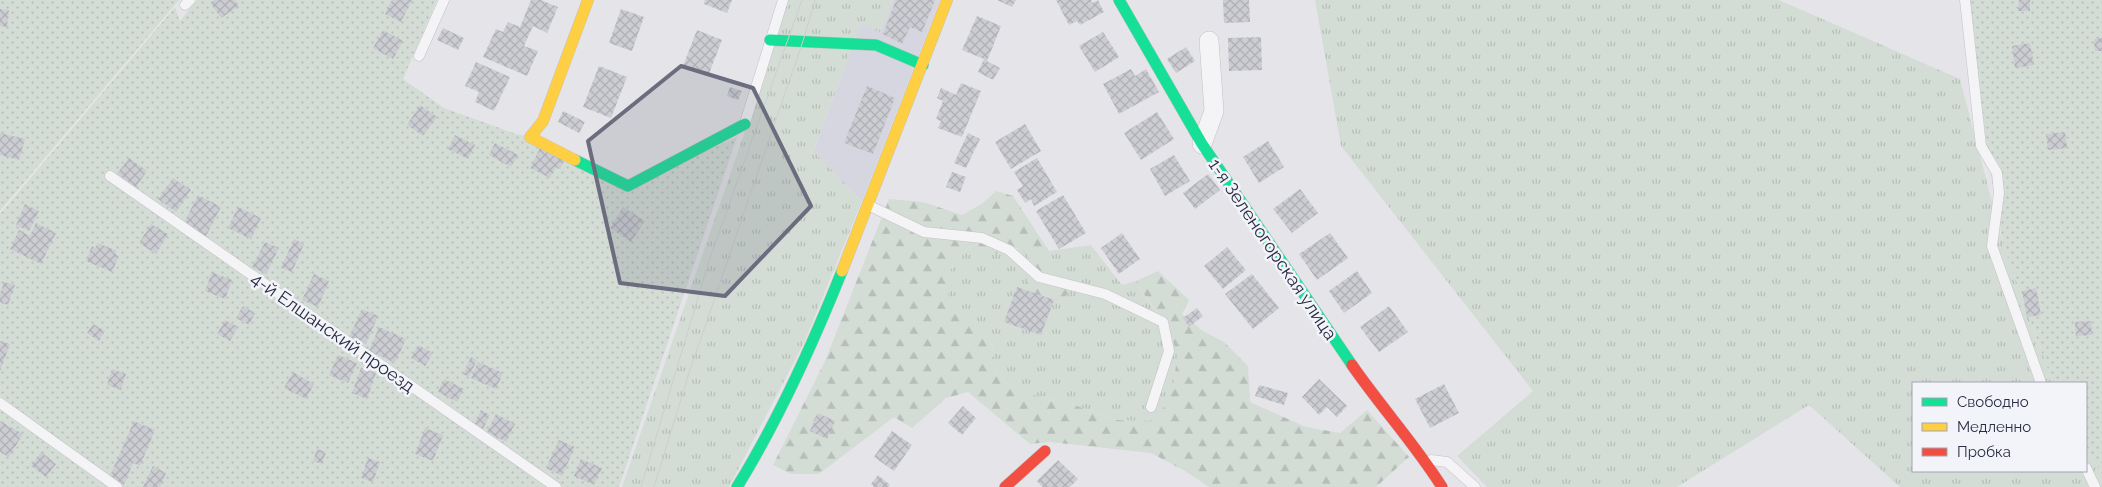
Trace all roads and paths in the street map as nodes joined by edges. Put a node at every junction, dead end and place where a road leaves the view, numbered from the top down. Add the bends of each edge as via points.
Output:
1 (444, 0) edge
2 (588, 0) edge
3 (783, 0) edge
4 (948, 0) edge
5 (1120, 0) edge
6 (1964, 0) edge
7 (770, 40) junction
8 (1209, 41) dead end
9 (419, 56) dead end
10 (923, 65) junction
11 (745, 124) joint
12 (1202, 144) junction
13 (110, 176) dead end
14 (869, 205) junction
15 (2041, 382) edge
16 (0, 403) edge
17 (1151, 407) dead end
18 (1046, 451) dead end
19 (1425, 460) junction
20 (2087, 469) edge
21 (2097, 481) edge
22 (117, 487) edge
23 (556, 487) edge
24 (737, 487) edge
25 (1005, 487) edge
26 (1442, 487) edge
27 (1476, 487) edge

1 - 9 lane
2 - 11 street via 543,121 530,137 628,186
3 - 7 lane
4 - 10 street
5 - 12 street, 1-я Зеленогорская улица
6 - 15 lane via 1981,146 1997,173 1999,194 1992,246
7 - 10 street via 876,45
7 - 11 lane
8 - 12 street via 1214,111
10 - 14 street
12 - 19 street, 1-я Зеленогорская улица via 1371,393
13 - 23 lane, 4-й Елшанский проезд
14 - 17 lane via 924,232 982,238 1009,250 1039,277 1105,294 1163,322 1169,351
14 - 24 street via 811,348 757,456
16 - 22 lane
18 - 25 street
19 - 26 street, 1-я Зеленогорская улица
19 - 27 lane via 1447,462
20 - 21 lane

